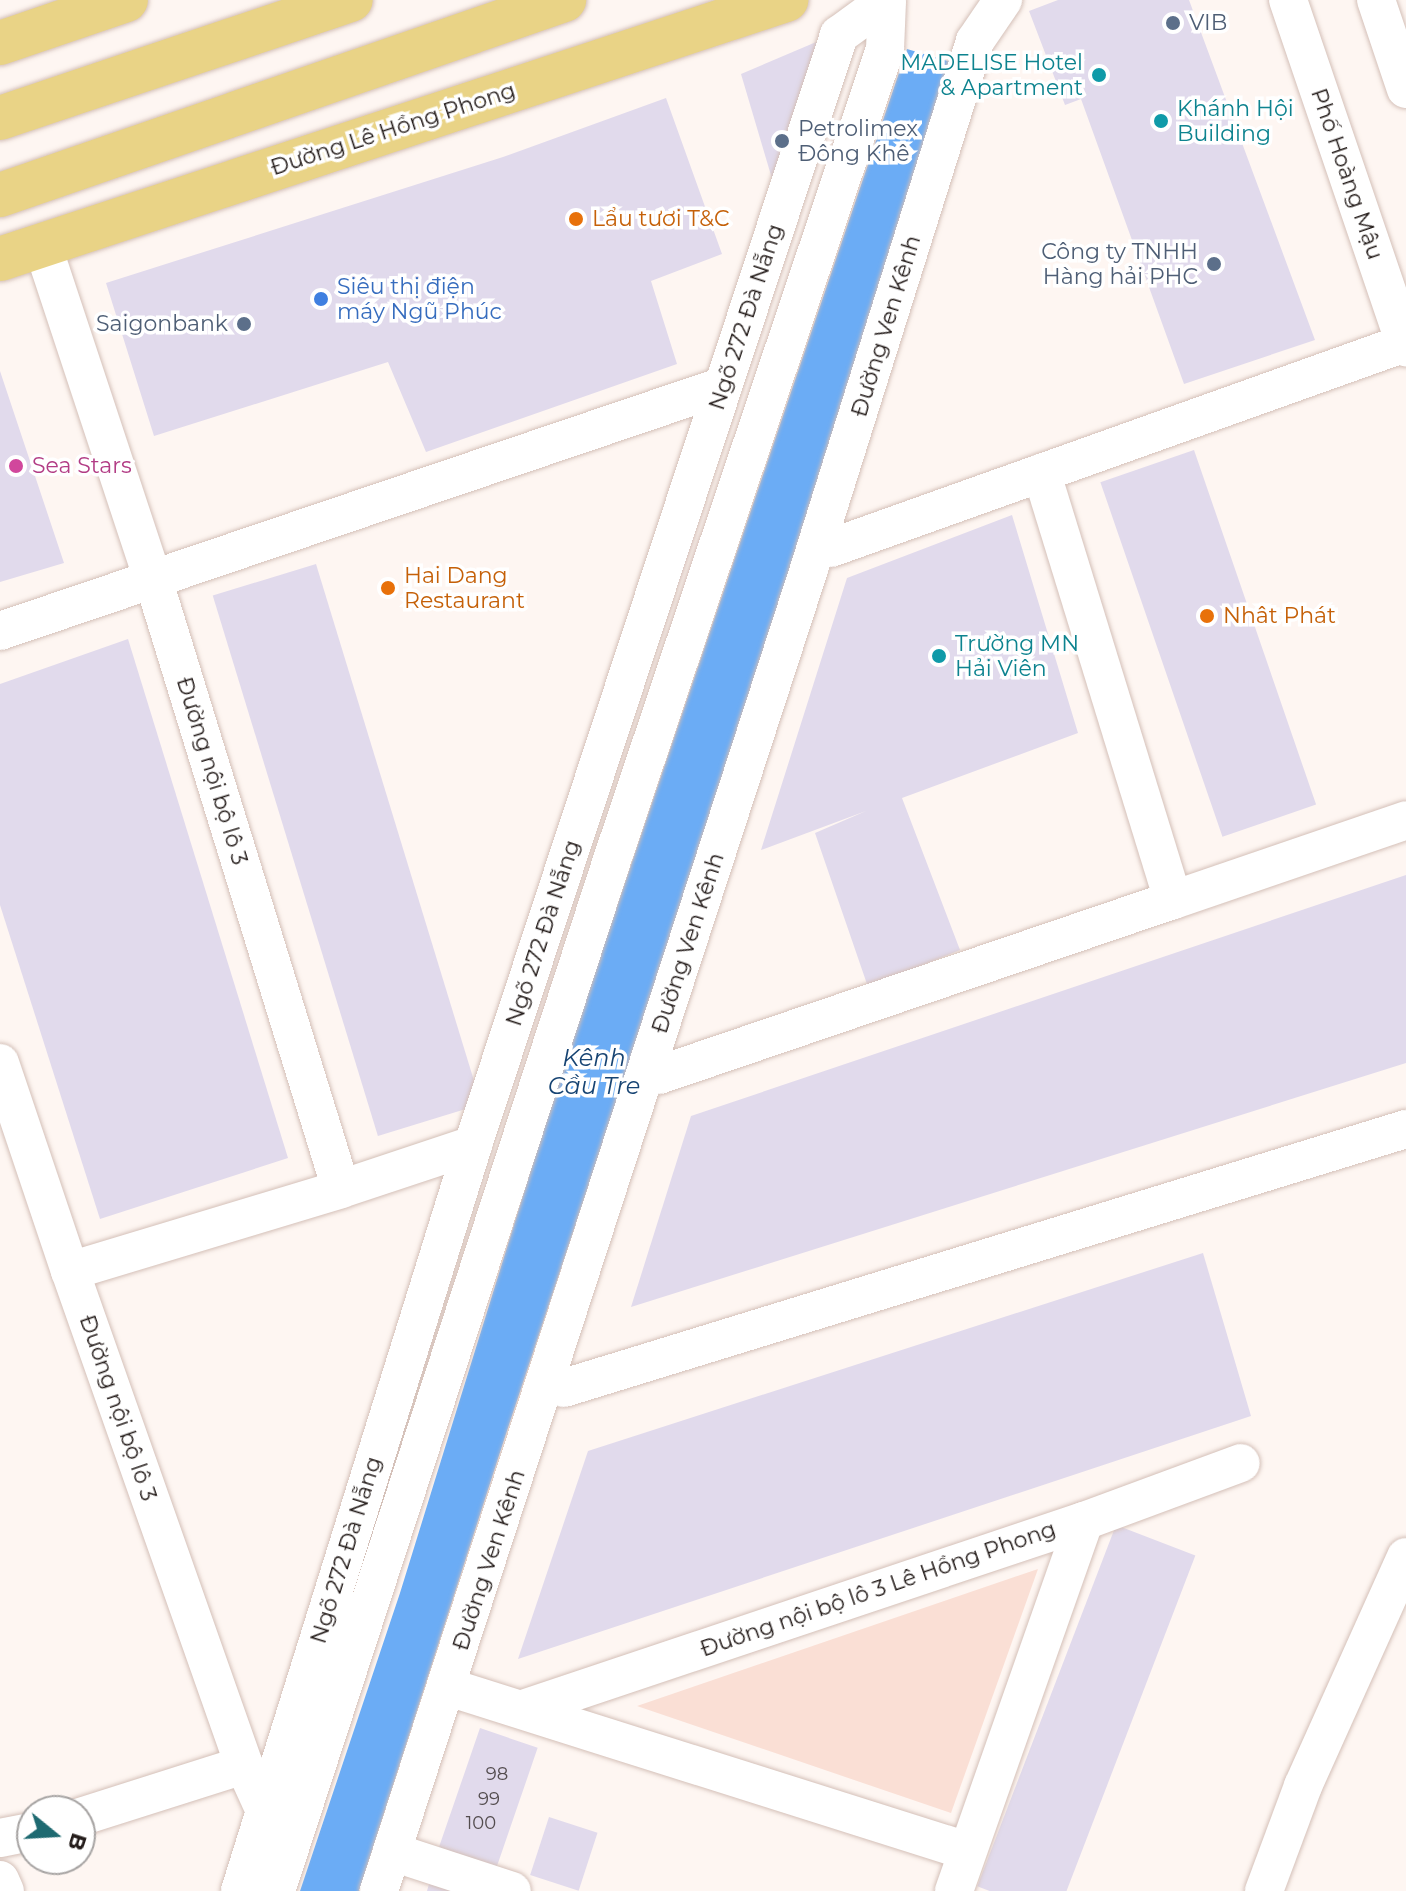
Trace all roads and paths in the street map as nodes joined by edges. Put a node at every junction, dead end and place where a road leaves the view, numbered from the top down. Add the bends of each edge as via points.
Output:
1 (126, 0) edge
2 (351, 0) edge
3 (564, 0) edge
4 (786, 0) edge
5 (1005, 0) edge
6 (1288, 0) edge
7 (1376, 0) edge
8 (887, 1) edge
9 (0, 43) edge
10 (1406, 89) edge
11 (0, 118) edge
12 (0, 195) edge
13 (42, 244) junction
14 (0, 259) edge
15 (1405, 345) edge
16 (723, 386) junction
17 (1042, 473) junction
18 (831, 548) junction
19 (154, 582) junction
20 (0, 631) edge
21 (1406, 820) edge
22 (1173, 900) junction
23 (0, 1063) edge
24 (659, 1075) junction
25 (1406, 1129) edge
26 (473, 1145) junction
27 (341, 1189) junction
28 (70, 1271) junction
29 (564, 1388) junction
30 (1241, 1463) dead end
31 (1084, 1521) junction
32 (1406, 1557) edge
33 (464, 1692) junction
34 (523, 1709) junction
35 (244, 1765) junction
36 (265, 1811) junction
37 (96, 1812) edge
38 (967, 1851) junction
39 (404, 1874) edge
40 (0, 1880) edge
41 (5, 1891) edge
42 (240, 1891) edge
43 (276, 1891) edge
44 (379, 1891) edge
45 (512, 1891) edge
46 (954, 1891) edge
47 (1264, 1891) edge

1 - 9 main road
2 - 11 main road
3 - 12 main road
4 - 13 main road, Đường Lê Hồng Phong
5 - 18 street, Đường Ven Kênh
5 - 44 street, Đường Ven Kênh via 975,41
6 - 15 street, Phố Hoàng Mậu
7 - 10 street
8 - 16 street, Ngõ 272 Đà Nẵng via 839,35
8 - 43 street via 885,49 619,836
13 - 14 main road, Đường Lê Hồng Phong
13 - 19 street, Đường nội bộ lô 3
15 - 17 street
16 - 19 street
16 - 26 street, Ngõ 272 Đà Nẵng
17 - 18 street
17 - 22 street
18 - 24 street, Đường Ven Kênh
19 - 20 street
19 - 27 street, Đường nội bộ lô 3
21 - 22 street
22 - 24 street
23 - 28 street, Đường nội bộ lô 3
24 - 29 street, Đường Ven Kênh
25 - 29 street
26 - 27 street
26 - 36 street, Ngõ 272 Đà Nẵng
27 - 28 street
28 - 35 street, Đường nội bộ lô 3
29 - 33 street, Đường Ven Kênh
30 - 31 street
31 - 34 street, Đường nội bộ lô 3 Lê Hồng Phong
31 - 38 street, Đường nội bộ lô 3 Lê Hồng Phong
32 - 47 street via 1303,1786
33 - 34 street
33 - 39 street, Đường Ven Kênh
34 - 38 street
35 - 36 street, Đường nội bộ lô 3
35 - 37 street
36 - 42 street, Ngõ 272 Đà Nẵng
38 - 46 street, Đường nội bộ lô 3 Lê Hồng Phong
39 - 45 street
40 - 41 street

